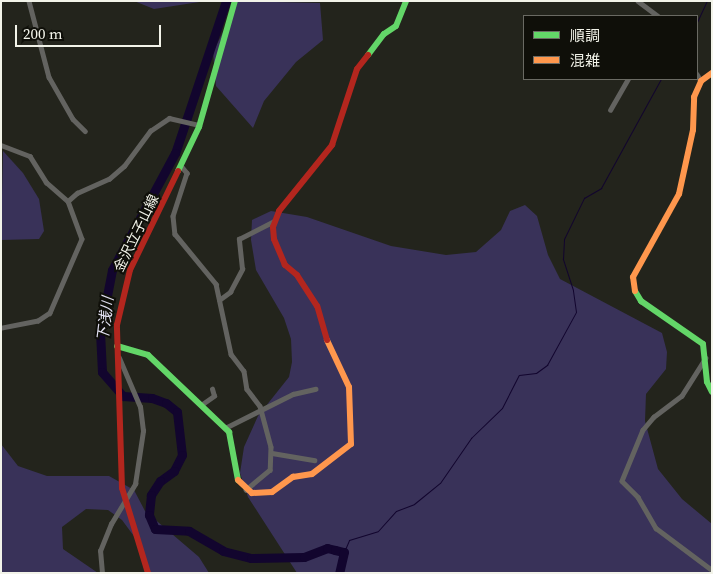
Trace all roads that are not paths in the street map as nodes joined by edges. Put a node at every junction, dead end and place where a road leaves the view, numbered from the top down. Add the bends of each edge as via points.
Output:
1 (29, 1) edge
2 (235, 1) edge
3 (406, 1) edge
4 (638, 1) edge
5 (657, 15) edge
6 (712, 73) edge
7 (698, 76) edge
8 (627, 80) edge
9 (701, 81) junction
10 (610, 110) dead end
11 (199, 125) junction
12 (85, 130) dead end
13 (1, 145) edge
14 (182, 167) junction
15 (68, 201) junction
16 (274, 221) junction
17 (219, 300) junction
18 (1, 328) edge
19 (117, 346) junction
20 (117, 355) junction
21 (707, 357) junction
22 (212, 389) dead end
23 (315, 389) dead end
24 (712, 392) edge
25 (201, 405) junction
26 (261, 410) junction
27 (225, 428) junction
28 (272, 453) junction
29 (314, 460) dead end
30 (246, 490) junction
31 (125, 504) junction
32 (712, 570) edge
33 (102, 573) edge
34 (148, 573) edge

1 - 12 street via 49,77 73,119
2 - 11 street, 金沢立子山線
3 - 16 street via 396,26 384,34 357,70 332,145
4 - 5 street
6 - 9 street
7 - 9 street
8 - 10 street
9 - 21 street via 694,97 693,130 679,194 633,277 635,290 642,301 700,340
11 - 14 street, 金沢立子山線
11 - 15 street via 171,117 150,131 124,166 109,179 77,193
13 - 15 street via 30,156 46,182
14 - 17 street via 188,173 173,216 175,234 211,276
14 - 19 street, 金沢立子山線 via 130,270 122,300
15 - 18 street via 80,229 82,244 53,307 38,321
16 - 17 street via 239,239 242,269 230,292
16 - 30 street via 278,251 317,306 326,338 348,387 352,438 351,444 312,474 293,477 266,494
17 - 26 street via 231,354 244,370 247,389
19 - 20 street, 金沢立子山線
19 - 25 street via 148,355
20 - 31 street, 金沢立子山線
20 - 31 street via 137,399 143,431 135,484
21 - 24 street via 706,380
21 - 32 street via 682,396 654,417 643,430 622,481 638,497 656,528
22 - 25 street via 214,396
23 - 26 street via 293,394
25 - 27 street
26 - 27 street
26 - 28 street
27 - 30 street via 232,435 233,468
28 - 29 street
28 - 30 street via 270,470
31 - 33 street via 111,524 100,551 98,564
31 - 34 street, 金沢立子山線

